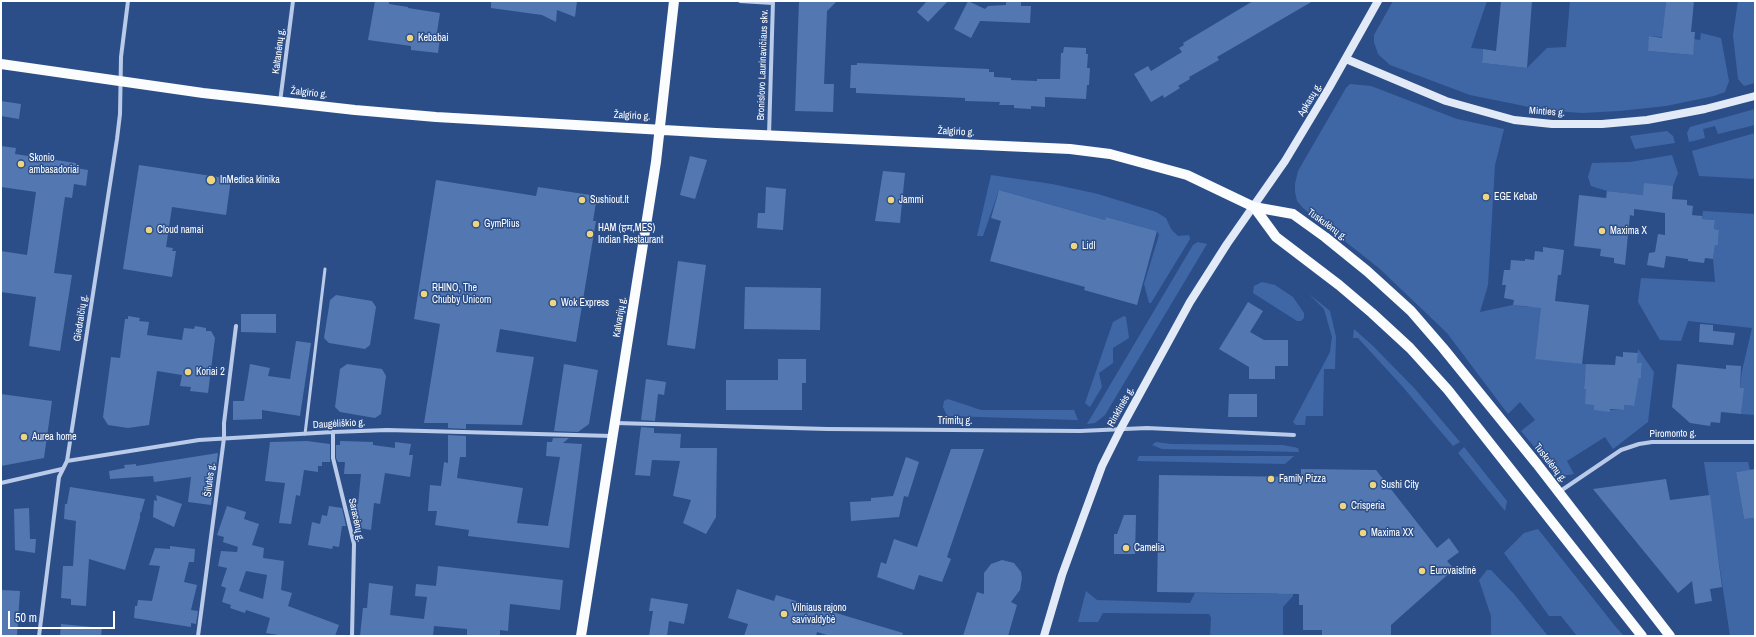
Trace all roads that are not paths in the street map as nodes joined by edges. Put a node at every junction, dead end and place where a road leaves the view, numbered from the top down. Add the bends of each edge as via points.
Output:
1 (128, 1) edge
2 (293, 1) edge
3 (674, 1) edge
4 (740, 1) edge
5 (1378, 1) edge
6 (773, 2) edge
7 (1346, 59) junction
8 (1, 64) edge
9 (120, 82) junction
10 (1755, 96) edge
11 (280, 102) junction
12 (660, 130) junction
13 (769, 135) junction
14 (1254, 207) junction
15 (325, 269) dead end
16 (236, 326) dead end
17 (616, 423) junction
18 (1120, 430) junction
19 (333, 432) junction
20 (305, 434) junction
21 (1294, 435) dead end
22 (614, 436) junction
23 (224, 438) junction
24 (1755, 442) edge
25 (67, 461) junction
26 (62, 469) junction
27 (1, 483) edge
28 (1558, 492) junction
29 (39, 636) edge
30 (198, 636) edge
31 (352, 636) edge
32 (581, 636) edge
33 (1044, 636) edge
34 (1642, 636) edge
35 (1670, 636) edge

1 - 9 street, Giedraičių g.
2 - 11 street, Kaltanėnų g.
3 - 12 main road, Kalvarijų g.
4 - 6 street, Bronislovo Laurinavičiaus skv.
5 - 7 main road, Apkasų g.
6 - 13 street, Bronislovo Laurinavičiaus skv.
7 - 10 main road, Minties g. via 1446,102 1499,117 1552,124 1602,124 1647,120
7 - 14 main road, Apkasų g.
8 - 9 main road, Žalgirio g.
9 - 11 main road, Žalgirio g.
9 - 25 street, Giedraičių g. via 117,139
11 - 12 main road, Žalgirio g. via 436,117
12 - 13 main road, Žalgirio g.
12 - 17 main road, Kalvarijų g.
13 - 14 main road, Žalgirio g. via 1029,147 1110,154 1187,175
14 - 18 main road, Rinktinės g. via 1190,302
14 - 28 main road, Tuskulėnų g. via 1293,214 1361,266 1405,306 1443,348
14 - 34 main road via 1276,237 1372,313 1410,348 1448,390
15 - 20 lane
16 - 23 street, Šilutės g.
17 - 18 street, Trimitų g. via 827,429
17 - 22 main road, Kalvarijų g.
18 - 21 street, Trimitų g. via 1147,428
18 - 33 main road, Rinktinės g. via 1102,466 1062,576
19 - 20 street, Daugėliškio g.
19 - 22 street, Daugėliškio g. via 387,430
19 - 31 street, Saracėnų g. via 334,458 354,544
20 - 23 street, Daugėliškio g.
22 - 32 main road, Kalvarijų g.
23 - 25 street, Daugėliškio g.
23 - 30 street, Šilutės g.
24 - 28 street, Piromonto g. via 1639,444 1621,450
25 - 26 street, Giedraičių g.
26 - 27 street
26 - 29 street, Giedraičių g.
28 - 35 main road, Tuskulėnų g.

